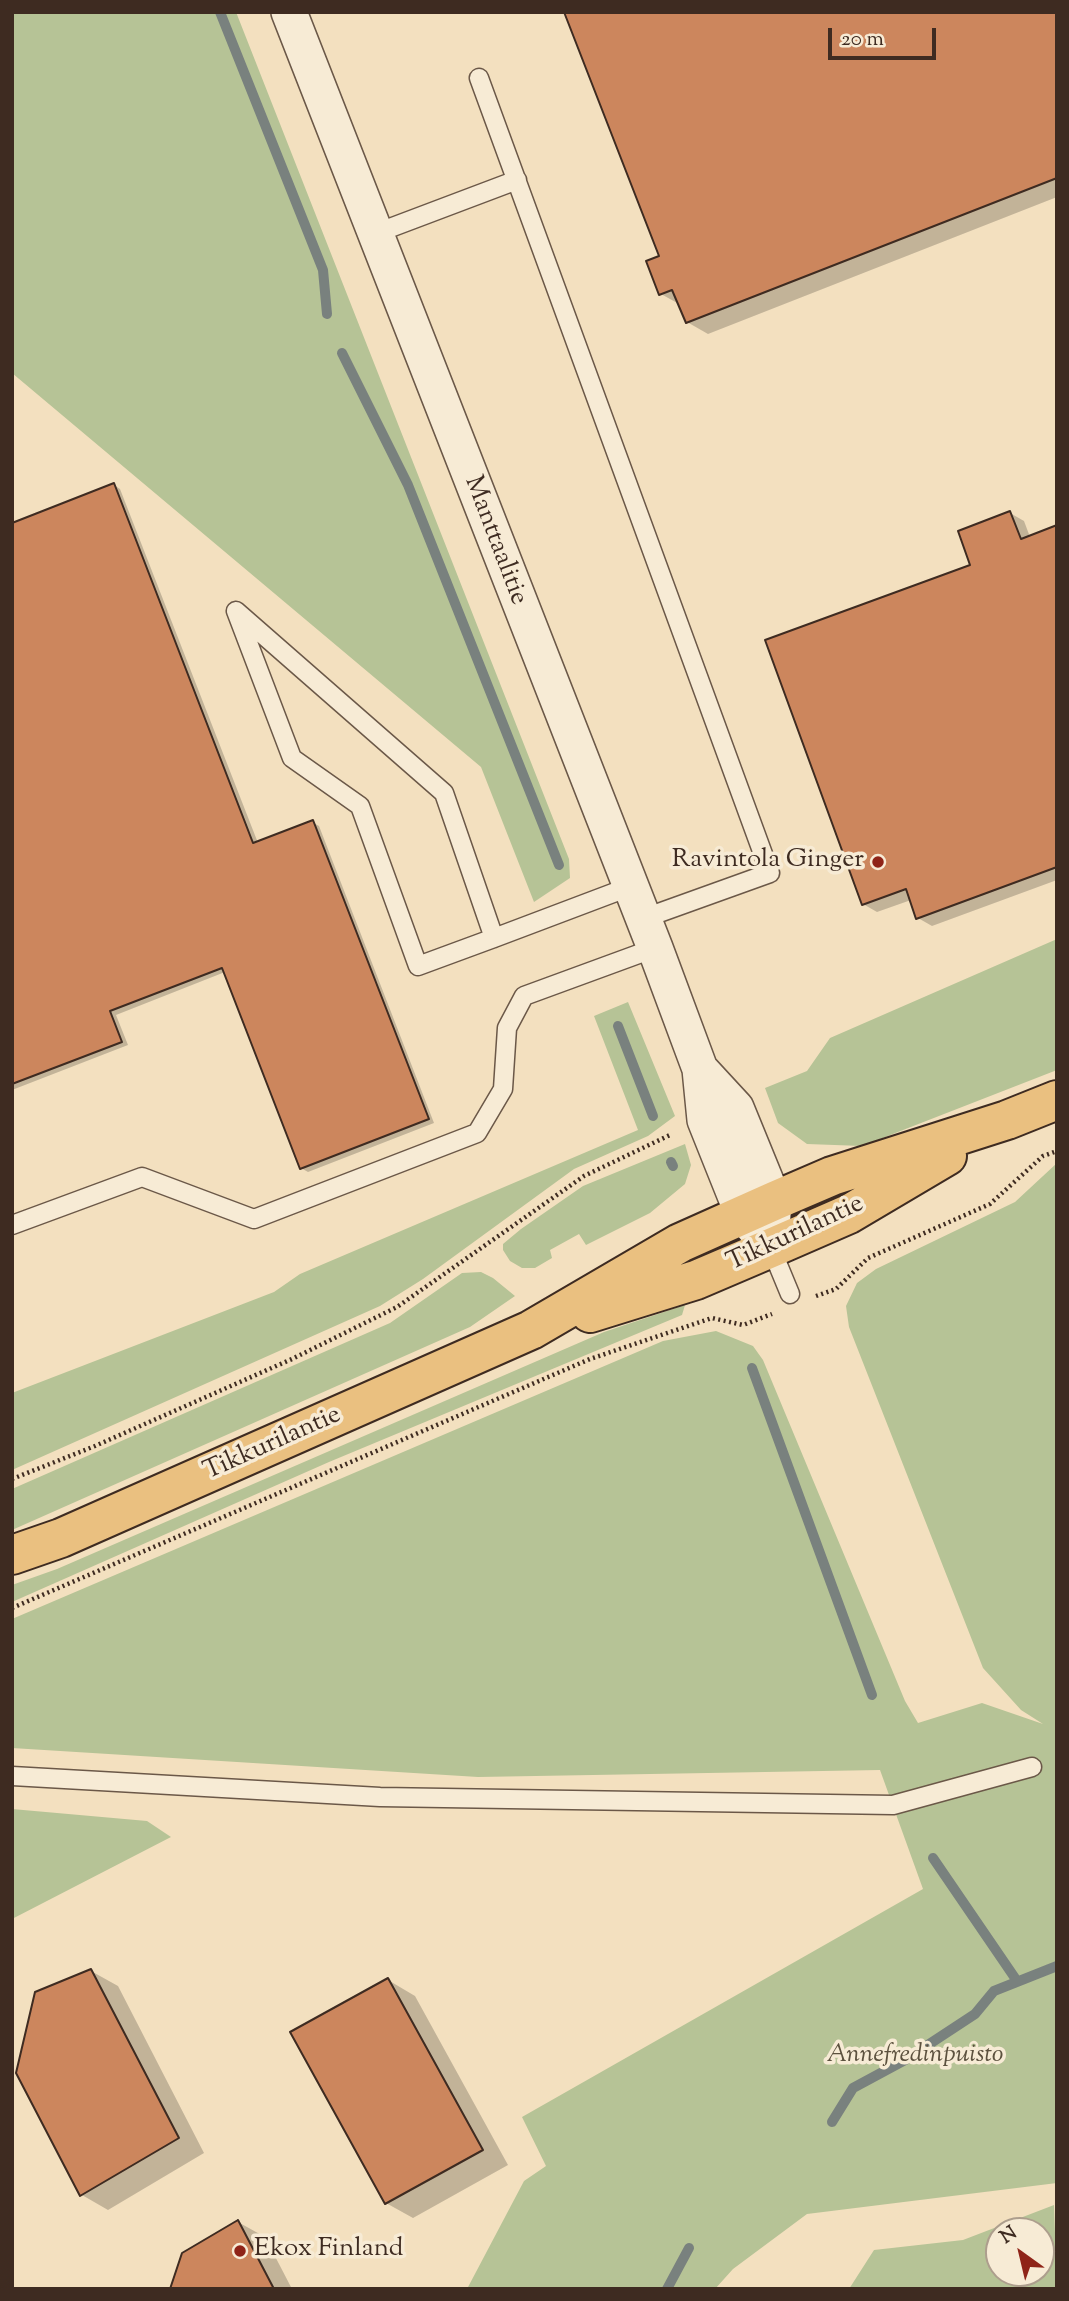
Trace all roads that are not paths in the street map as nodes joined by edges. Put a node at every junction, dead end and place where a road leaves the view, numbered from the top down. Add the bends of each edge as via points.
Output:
1 (289, 12) edge
2 (479, 78) dead end
3 (517, 180) junction
4 (374, 234) junction
5 (642, 918) junction
6 (494, 939) junction
7 (1057, 1100) edge
8 (1007, 1120) junction
9 (758, 1208) junction
10 (12, 1225) edge
11 (771, 1248) junction
12 (790, 1294) dead end
13 (531, 1331) junction
14 (12, 1556) edge
15 (1032, 1767) dead end
16 (12, 1776) edge

1 - 4 street, Manttaalitie
2 - 3 lane
3 - 4 lane
3 - 5 lane via 770,873
4 - 5 street, Manttaalitie
5 - 6 lane
5 - 9 street, Manttaalitie via 700,1069 736,1108
5 - 10 lane via 524,996 507,1028 503,1089 477,1133 254,1219 142,1177
6 - 6 lane via 418,966 360,806 292,758 236,611 444,793
7 - 8 main road, Tikkurilantie
8 - 9 main road, Tikkurilantie via 832,1176
8 - 11 main road, Tikkurilantie via 849,1213
9 - 11 street, Manttaalitie
9 - 13 main road, Tikkurilantie via 680,1243
11 - 12 lane
11 - 13 main road, Tikkurilantie via 696,1280
13 - 14 main road, Tikkurilantie
15 - 16 lane via 893,1805 380,1797

